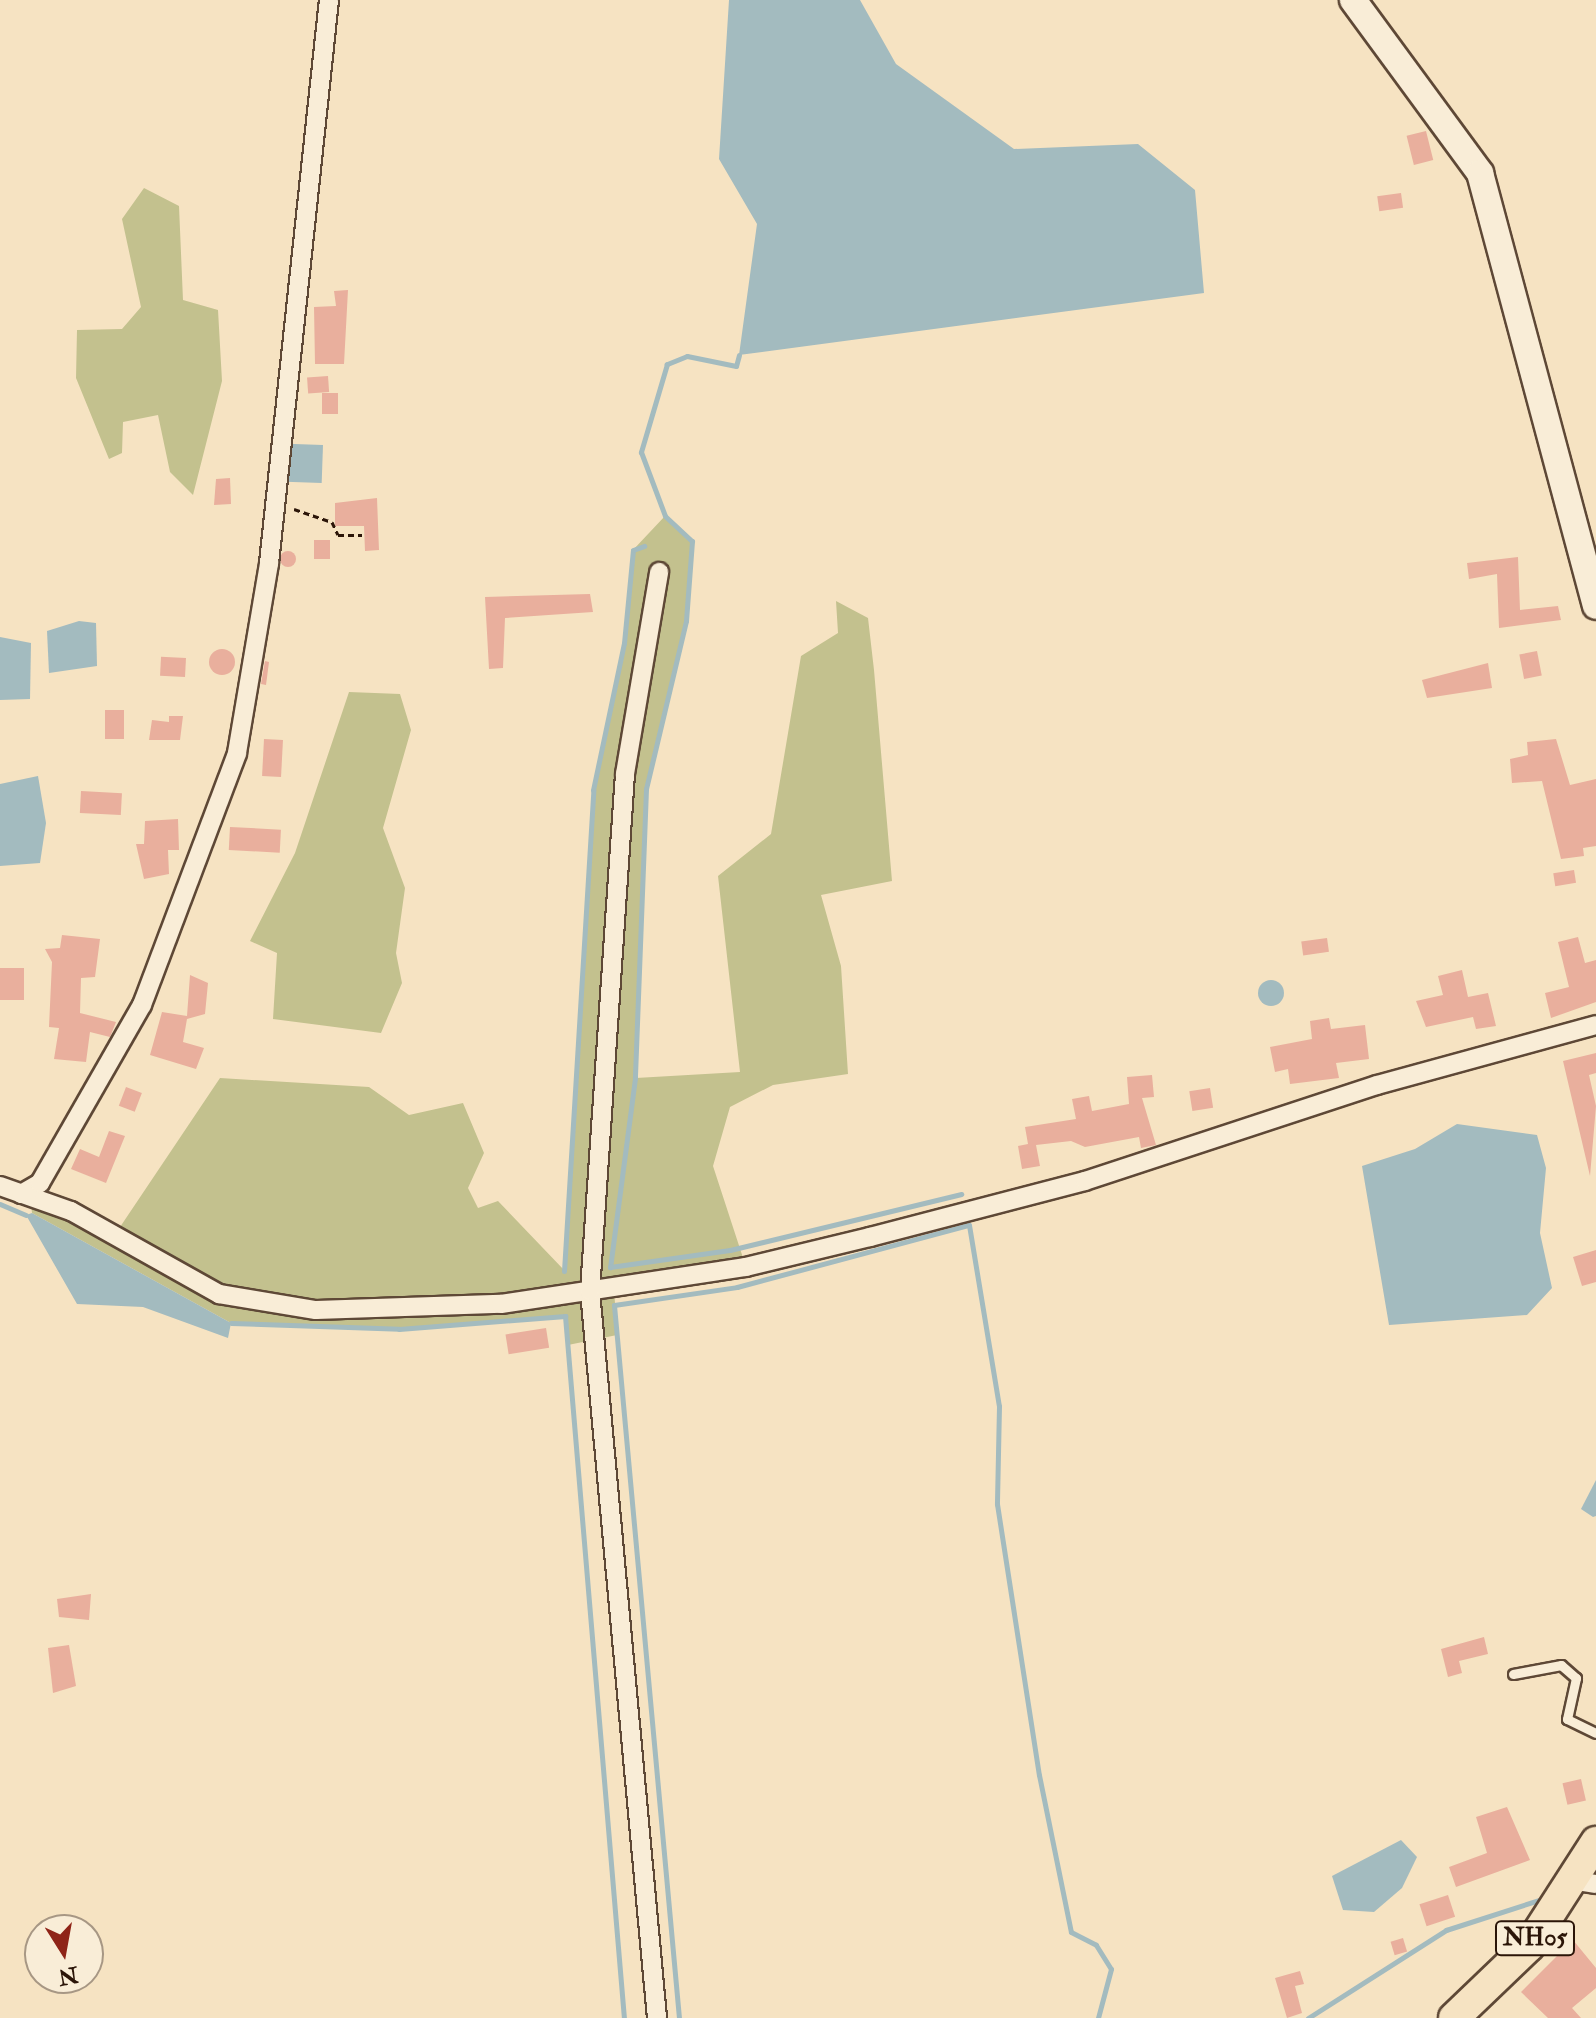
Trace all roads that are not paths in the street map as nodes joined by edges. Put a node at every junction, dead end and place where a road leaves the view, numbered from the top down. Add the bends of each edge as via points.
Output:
1 (329, 0) edge
2 (1353, 0) edge
3 (659, 572) dead end
4 (1596, 606) edge
5 (1596, 1025) edge
6 (0, 1186) edge
7 (0, 1194) edge
8 (30, 1194) junction
9 (590, 1291) junction
10 (1513, 1674) dead end
11 (1596, 1733) edge
12 (1596, 1842) edge
13 (1584, 1882) edge
14 (657, 2018) edge
15 (1454, 2018) edge

1 - 8 street via 275,502 237,753 221,811 142,1005
2 - 4 street via 1480,173
3 - 9 street via 625,774
5 - 9 street via 1377,1085 1085,1181 746,1267
6 - 8 street
7 - 8 street
8 - 9 street via 219,1294 316,1310 398,1312
9 - 14 street
10 - 11 lane via 1561,1665 1576,1678 1567,1719
12 - 13 main road, NH05
13 - 15 main road, NH05 via 1529,1946

